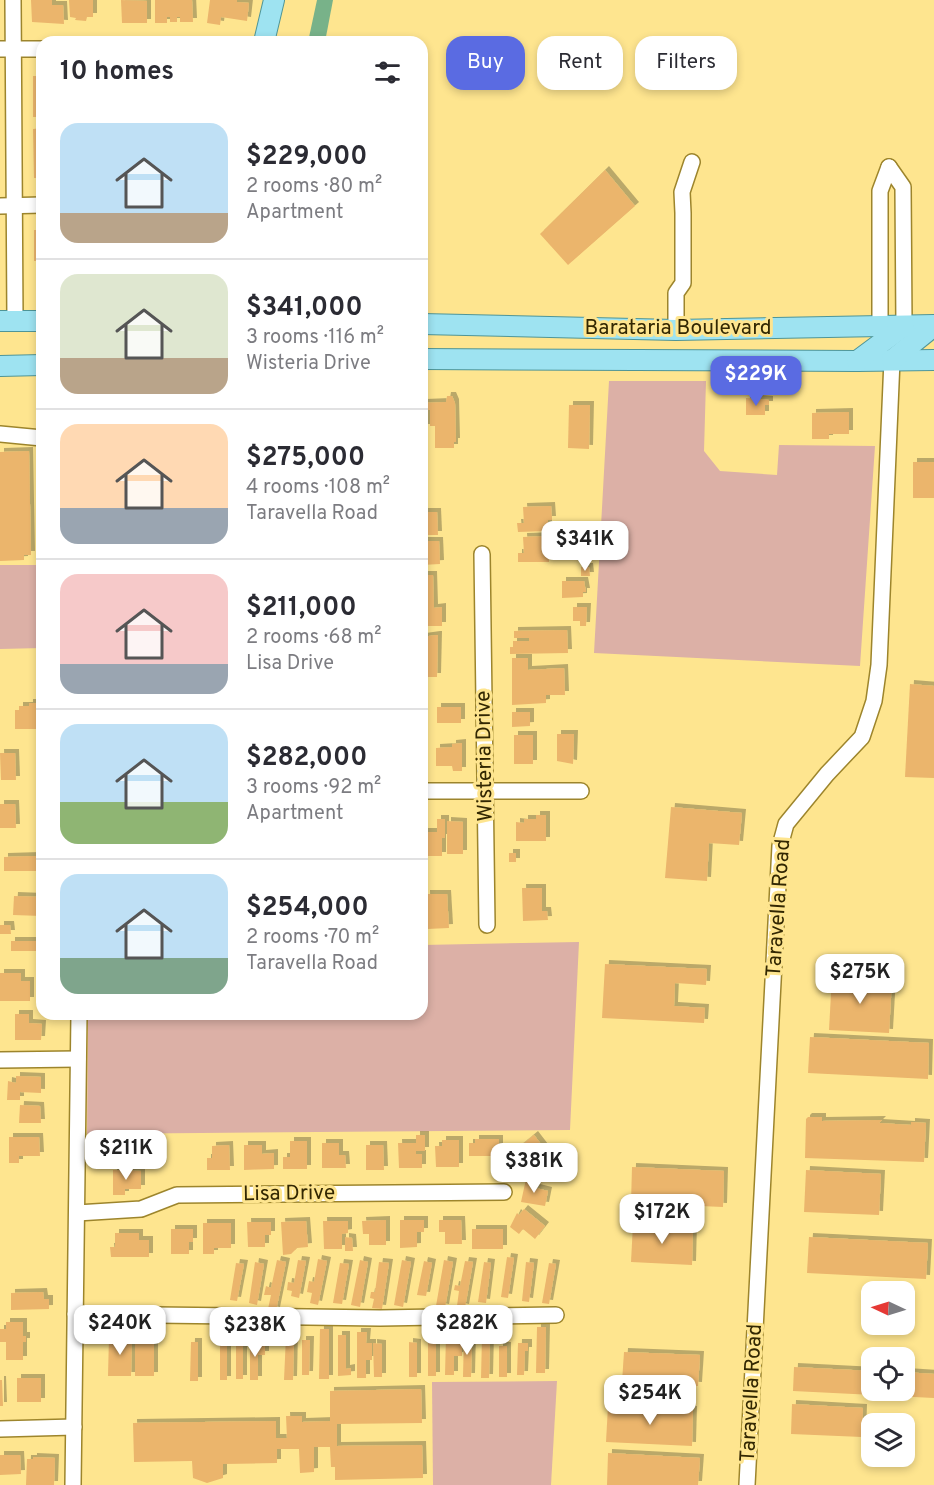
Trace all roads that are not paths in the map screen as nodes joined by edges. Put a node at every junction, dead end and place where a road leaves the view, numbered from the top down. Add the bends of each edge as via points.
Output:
1 (13, 0) edge
2 (274, 0) edge
3 (265, 36) edge
4 (6, 49) edge
5 (36, 49) edge
6 (692, 162) dead end
7 (7, 206) edge
8 (36, 206) edge
9 (7, 321) edge
10 (36, 321) edge
11 (428, 324) edge
12 (904, 326) junction
13 (934, 326) edge
14 (880, 327) junction
15 (676, 330) junction
16 (428, 359) edge
17 (892, 360) junction
18 (934, 360) edge
19 (857, 361) junction
20 (36, 364) edge
21 (0, 366) edge
22 (0, 434) edge
23 (36, 437) edge
24 (482, 554) dead end
25 (486, 790) junction
26 (428, 791) edge
27 (580, 791) dead end
28 (487, 925) dead end
29 (79, 1020) edge
30 (78, 1059) junction
31 (0, 1060) edge
32 (504, 1192) dead end
33 (77, 1213) junction
34 (75, 1314) junction
35 (555, 1315) dead end
36 (74, 1427) junction
37 (0, 1430) edge
38 (73, 1485) edge
39 (747, 1485) edge

1 - 4 street
2 - 3 main road
4 - 5 street
4 - 7 street
6 - 15 street via 682,192 683,283 676,293
7 - 8 street
7 - 9 street
9 - 10 main road
11 - 15 main road, Barataria Boulevard
12 - 13 main road, Barataria Boulevard
12 - 14 main road, Barataria Boulevard
12 - 14 street via 903,187 889,167 880,191
12 - 19 main road
13 - 17 main road
14 - 15 main road, Barataria Boulevard
16 - 19 main road, Barataria Boulevard
17 - 18 main road, Barataria Boulevard
17 - 19 main road, Barataria Boulevard
17 - 39 street, Taravella Road via 879,665 874,701 862,737 786,824 780,846
20 - 21 main road
22 - 23 street
24 - 25 street, Wisteria Drive
25 - 26 street
25 - 27 street
25 - 28 street, Wisteria Drive
29 - 30 street
30 - 31 street
30 - 33 street
32 - 33 street, Lisa Drive via 177,1195 141,1209
33 - 34 street
34 - 35 street via 380,1318
34 - 36 street
36 - 37 street
36 - 38 street

